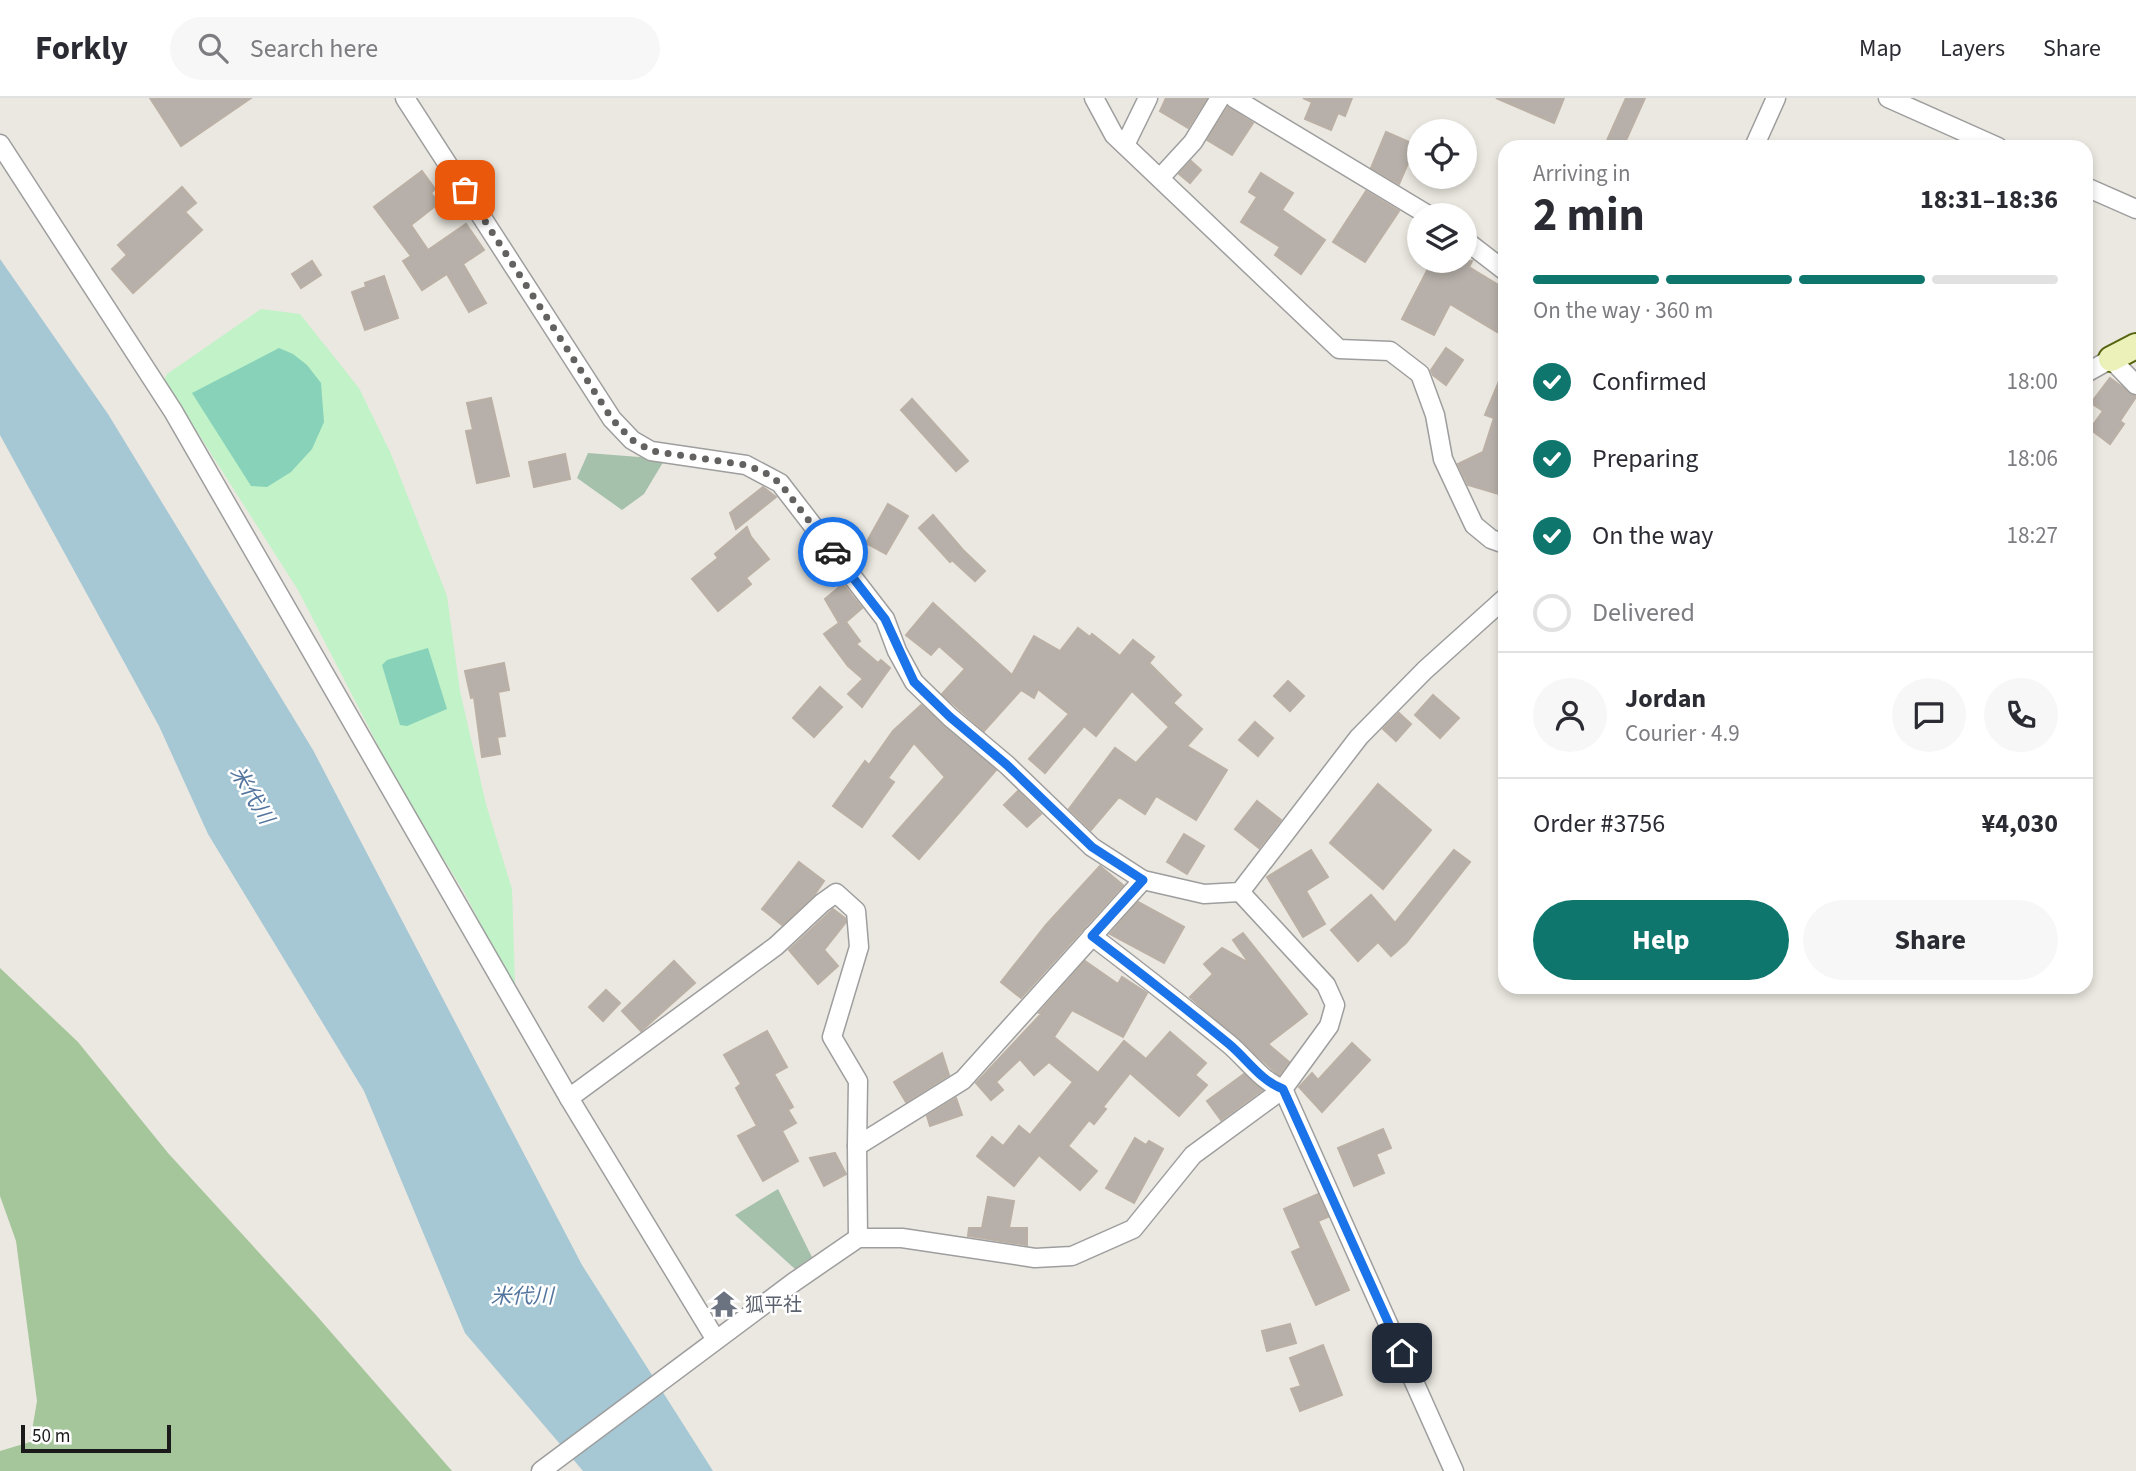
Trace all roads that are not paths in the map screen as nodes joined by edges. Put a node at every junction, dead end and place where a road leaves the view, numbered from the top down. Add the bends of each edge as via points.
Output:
1 (405, 98) edge
2 (1094, 98) edge
3 (1148, 98) edge
4 (1220, 98) edge
5 (1234, 98) edge
6 (1776, 98) edge
7 (1888, 98) edge
8 (1757, 140) edge
9 (1982, 140) edge
10 (0, 144) edge
11 (1125, 145) junction
12 (1160, 178) junction
13 (2093, 190) edge
14 (1408, 203) edge
15 (2136, 209) edge
16 (1477, 249) edge
17 (1498, 266) edge
18 (2136, 346) edge
19 (2111, 359) junction
20 (2093, 369) edge
21 (2136, 384) edge
22 (1498, 542) edge
23 (1498, 604) edge
24 (1143, 880) junction
25 (1240, 892) junction
26 (1092, 936) junction
27 (1283, 1089) junction
28 (569, 1098) junction
29 (858, 1146) junction
30 (858, 1238) junction
31 (716, 1340) junction
32 (541, 1471) edge
33 (1454, 1471) edge

1 - 24 street via 612,419 632,440 652,451 746,465 780,483 885,619 914,682 1092,847
2 - 11 street via 1114,135
3 - 11 street
4 - 12 street via 1193,142
5 - 14 street
6 - 8 street
7 - 9 street
10 - 28 street via 173,411
11 - 12 street
12 - 22 street via 1339,349 1390,351 1420,374 1435,415 1443,459 1474,525
13 - 15 street
16 - 17 street
18 - 19 street
19 - 20 street
19 - 21 street
23 - 25 street via 1359,737
24 - 25 street via 1204,894
24 - 26 street
25 - 27 street via 1326,985 1335,1005 1329,1026
26 - 27 street via 1251,1063 1268,1084
26 - 29 street via 963,1080
27 - 30 street via 1193,1155 1133,1229 1072,1255 1035,1258 902,1238
27 - 33 street
28 - 29 street via 776,946 836,893 856,911 859,947 832,1037 858,1082
28 - 31 street
29 - 30 street
30 - 31 street
31 - 32 street

